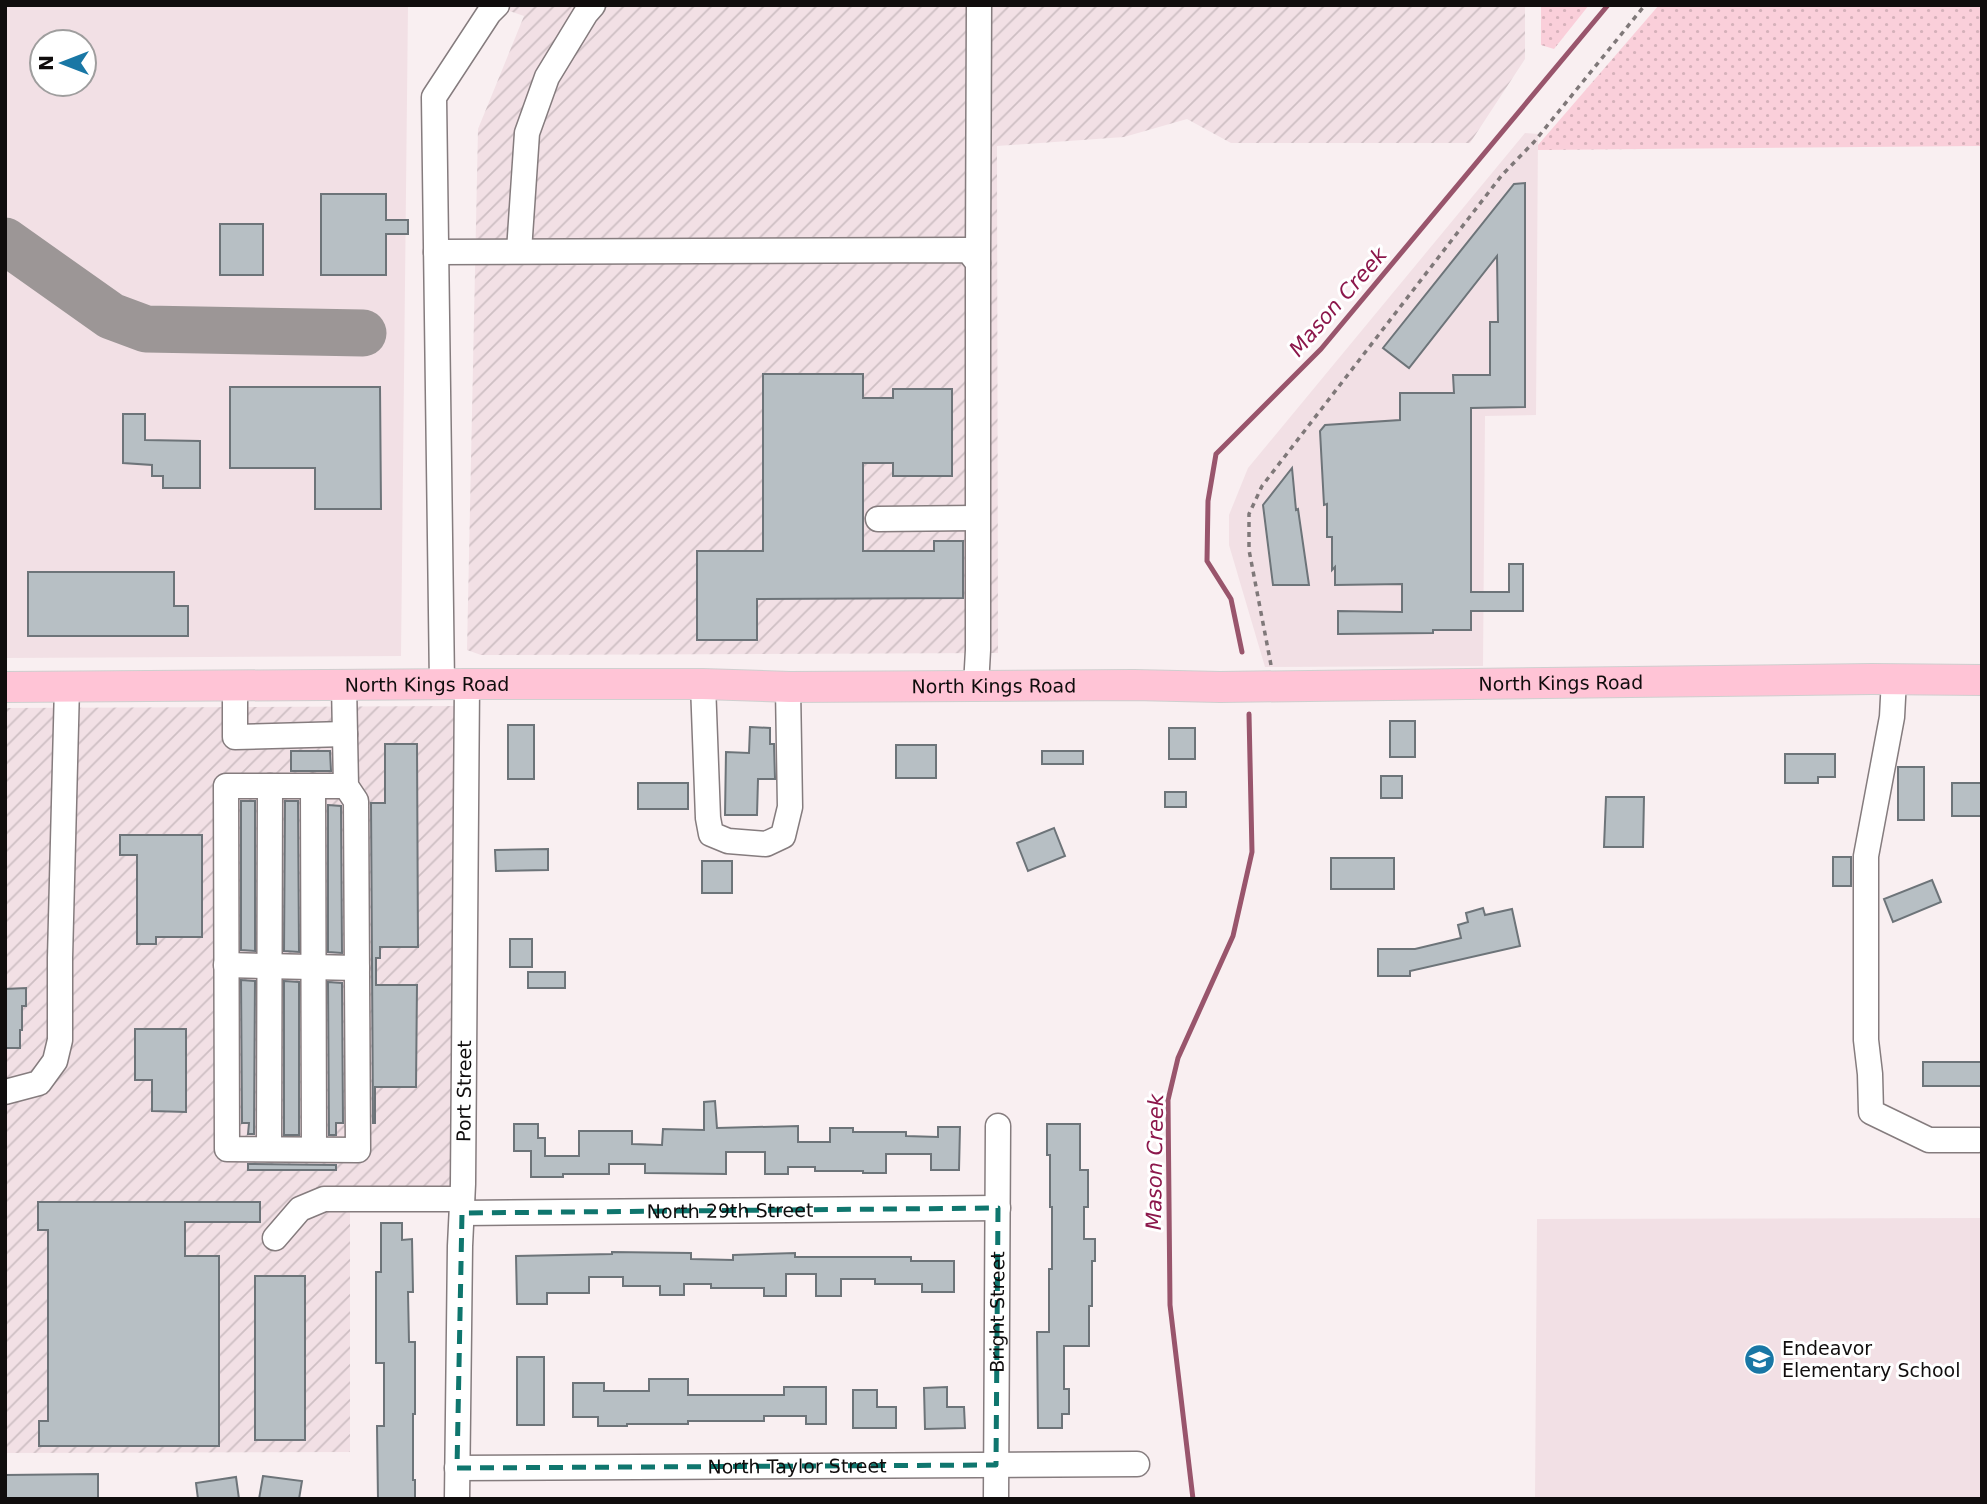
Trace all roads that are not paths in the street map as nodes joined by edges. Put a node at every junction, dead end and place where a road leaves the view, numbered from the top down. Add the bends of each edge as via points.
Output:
1 (497, 5) edge
2 (593, 5) edge
3 (979, 5) edge
4 (519, 251) junction
5 (436, 252) junction
6 (978, 263) junction
7 (977, 518) junction
8 (878, 519) dead end
9 (1894, 679) junction
10 (1982, 680) edge
11 (344, 684) junction
12 (454, 684) junction
13 (703, 684) junction
14 (235, 685) junction
15 (67, 686) junction
16 (976, 686) junction
17 (5, 687) edge
18 (790, 687) junction
19 (345, 734) junction
20 (270, 786) junction
21 (313, 786) junction
22 (346, 786) junction
23 (226, 965) junction
24 (270, 965) junction
25 (313, 966) junction
26 (357, 968) junction
27 (5, 1092) edge
28 (998, 1126) dead end
29 (1979, 1140) dead end
30 (269, 1149) junction
31 (314, 1149) junction
32 (462, 1206) junction
33 (998, 1208) junction
34 (275, 1238) dead end
35 (1137, 1464) dead end
36 (996, 1465) junction
37 (457, 1468) junction
38 (457, 1499) edge
39 (996, 1499) edge

1 - 5 street, Port Street via 434,97
2 - 4 street via 547,77 527,133
3 - 6 street
4 - 5 street
4 - 6 street via 968,250
5 - 12 street, Port Street
6 - 7 street
7 - 8 street
7 - 16 street
9 - 10 main road, North Kings Road
9 - 16 main road, North Kings Road
9 - 29 street via 1892,716 1866,856 1866,1040 1871,1112 1929,1140
11 - 12 main road, North Kings Road
11 - 14 main road, North Kings Road
11 - 19 street
12 - 13 main road, North Kings Road
12 - 32 street, Port Street
13 - 18 main road, North Kings Road
13 - 18 street via 711,834 728,841 766,844 783,836 790,807
14 - 15 main road, North Kings Road
14 - 19 street via 235,737
15 - 17 main road, North Kings Road
15 - 27 street via 61,1040 55,1061 39,1083
16 - 18 main road, North Kings Road
19 - 22 street
20 - 21 street
20 - 23 street via 226,786
20 - 24 street
21 - 22 street
21 - 25 street
22 - 26 street via 356,801
23 - 24 street
23 - 30 street via 227,1149
24 - 25 street
24 - 30 street
25 - 26 street
25 - 31 street
26 - 31 street via 358,1150
28 - 33 street, Bright Street
30 - 31 street
32 - 33 street, North 29th Street
32 - 34 street, North 29th Street via 324,1199 300,1209
32 - 37 street, Port Street
33 - 36 street, Bright Street
35 - 36 street, North Taylor Street
36 - 37 street, North Taylor Street
36 - 39 street, Bright Street
37 - 38 street, Port Street

